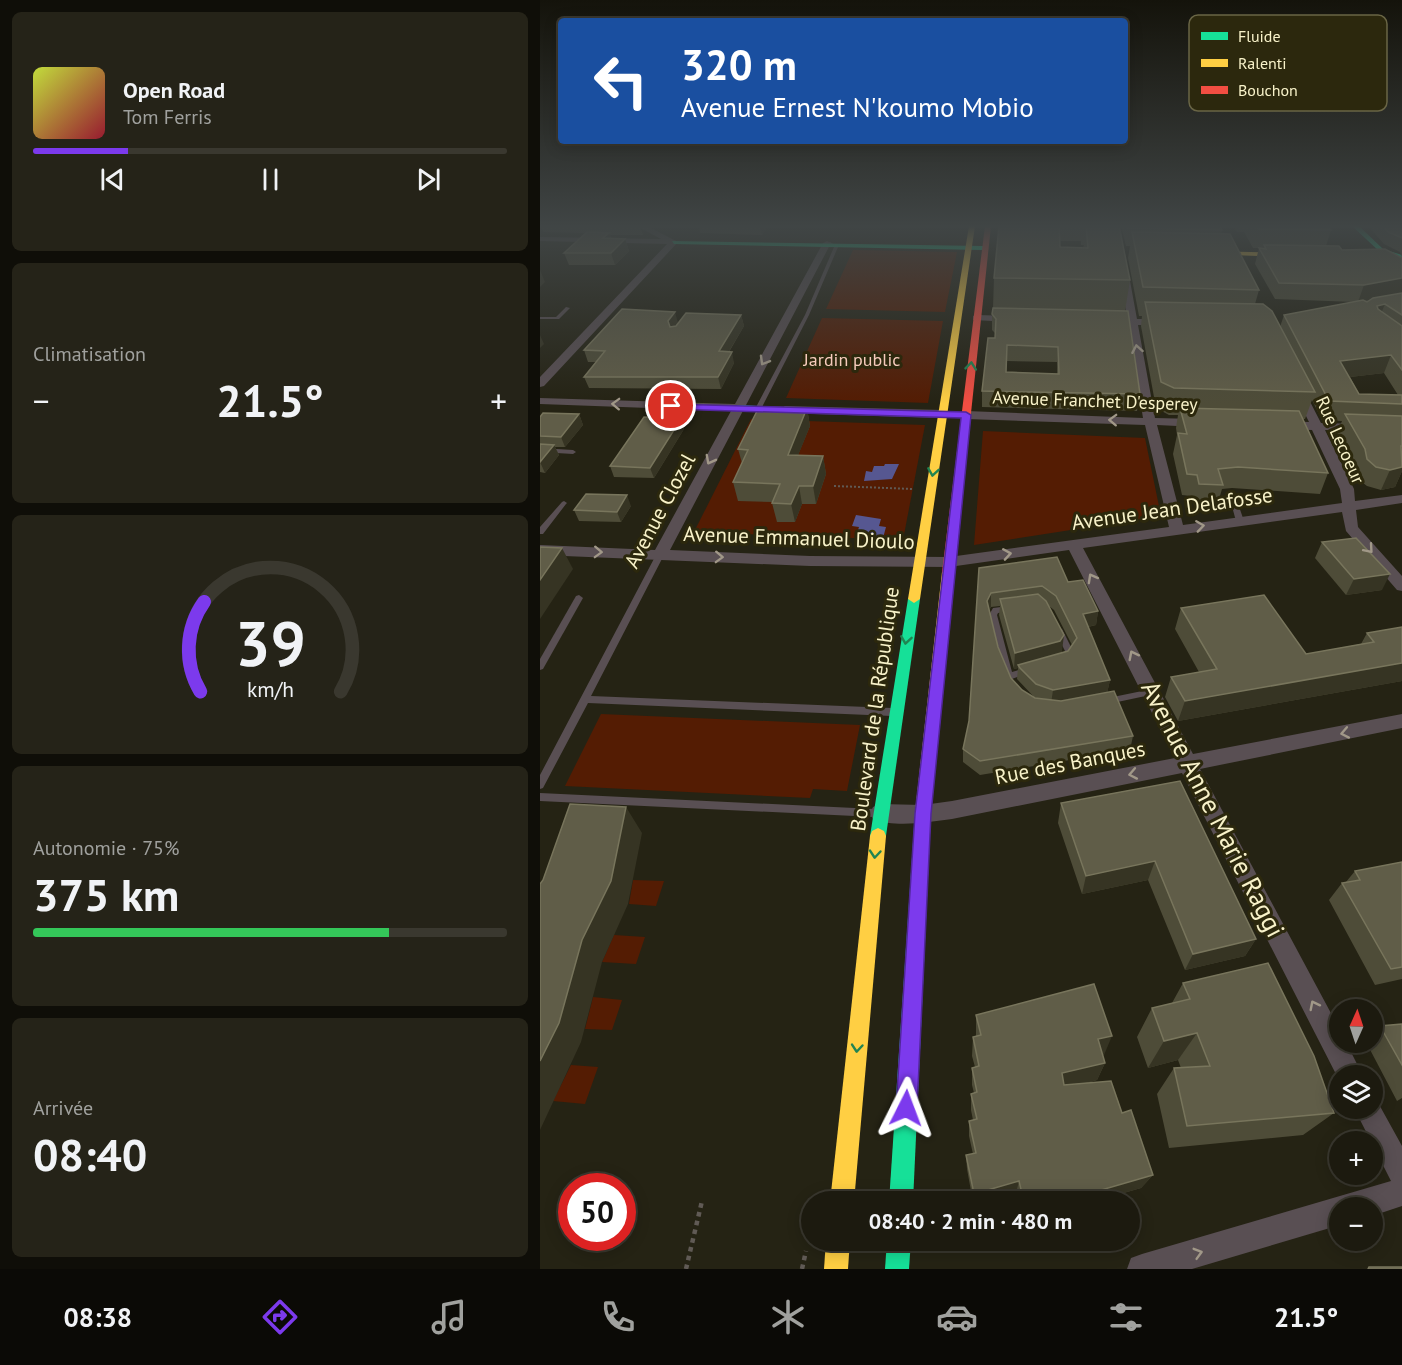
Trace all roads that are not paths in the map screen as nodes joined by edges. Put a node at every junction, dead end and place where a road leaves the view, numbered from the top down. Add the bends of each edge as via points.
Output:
1 (633, 285) edge
2 (807, 285) edge
3 (817, 285) edge
4 (962, 285) edge
5 (983, 285) edge
6 (1126, 285) edge
7 (568, 308) dead end
8 (540, 318) edge
9 (976, 318) junction
10 (1030, 319) edge
11 (1098, 321) edge
12 (1132, 321) junction
13 (1177, 322) edge
14 (1292, 375) edge
15 (540, 384) edge
16 (540, 401) edge
17 (737, 408) junction
18 (758, 409) junction
19 (943, 414) junction
20 (966, 415) junction
21 (1150, 422) junction
22 (1210, 423) edge
23 (1269, 424) edge
24 (1317, 426) junction
25 (1402, 429) edge
26 (540, 450) edge
27 (573, 452) dead end
28 (1231, 492) dead end
29 (1402, 499) edge
30 (564, 503) dead end
31 (1348, 507) junction
32 (1240, 521) junction
33 (1177, 529) junction
34 (540, 532) edge
35 (1073, 543) junction
36 (540, 550) edge
37 (660, 555) junction
38 (919, 562) junction
39 (949, 562) junction
40 (1402, 586) edge
41 (579, 598) dead end
42 (1018, 608) edge
43 (1054, 622) edge
44 (1051, 664) edge
45 (540, 667) edge
46 (1041, 667) edge
47 (1152, 692) junction
48 (584, 699) junction
49 (1096, 703) edge
50 (895, 712) junction
51 (1402, 721) edge
52 (1190, 763) junction
53 (540, 785) edge
54 (540, 797) edge
55 (880, 813) junction
56 (923, 814) junction
57 (1344, 1065) edge
58 (1374, 1119) edge
59 (1402, 1174) edge
60 (843, 1191) edge
61 (902, 1191) edge
62 (1402, 1192) edge
63 (1383, 1198) edge
64 (1329, 1214) edge
65 (837, 1251) edge
66 (898, 1251) edge
67 (836, 1269) edge
68 (897, 1269) edge
69 (1142, 1269) edge

1 - 15 street
2 -> 17 street, Avenue Clozel
3 - 18 lane via 807,314
4 - 19 main road, Boulevard de la République
5 - 9 main road
6 - 12 street
7 - 8 lane via 557,318
9 - 10 street
20 -> 9 main road
11 - 12 street
12 - 13 street
21 -> 12 street
14 - 24 street, Rue Lecoeur
17 -> 16 street
17 - 18 main road
17 -> 37 street, Avenue Clozel
18 - 19 street
19 - 20 main road
19 -> 38 main road, Boulevard de la République
21 -> 20 street, Avenue Franchet D'esperey
20 - 39 main road
21 - 22 street, Avenue Franchet D'esperey
21 - 33 street
23 - 24 street
24 - 25 street
24 - 31 street, Rue Lecoeur via 1347,489
26 - 27 lane
28 - 32 lane
29 - 31 street, Avenue Jean Delafosse
30 - 34 lane
31 - 32 street, Avenue Jean Delafosse
31 -> 40 street, Rue Lecoeur via 1351,528
33 -> 32 street, Avenue Jean Delafosse
33 - 35 street, Avenue Jean Delafosse
39 -> 35 street, Avenue Jean Delafosse
47 -> 35 street, Avenue Anne Marie Raggi
36 -> 37 street, Avenue Emmanuel Dioulo
37 -> 38 street, Avenue Emmanuel Dioulo
37 - 48 lane, Avenue Clozel
38 - 39 street, Avenue Emmanuel Dioulo
38 -> 50 main road, Boulevard de la République
39 - 56 main road
41 - 45 lane
42 - 46 lane via 996,610 993,615 1011,679
43 - 44 lane via 1069,651 1062,661
47 - 49 lane
47 - 52 street, Avenue Anne Marie Raggi
48 - 50 lane
48 - 53 lane, Avenue Clozel
50 - 55 main road, Boulevard de la République
51 -> 52 street, Rue des Banques
52 -> 56 street, Rue des Banques
57 -> 52 street, Avenue Anne Marie Raggi
54 - 55 lane
55 - 56 street, Rue des Banques
55 -> 60 main road, Boulevard de la République
56 - 61 main road
58 - 59 street
62 - 63 street
69 -> 64 street
65 - 67 main road
66 - 68 main road

